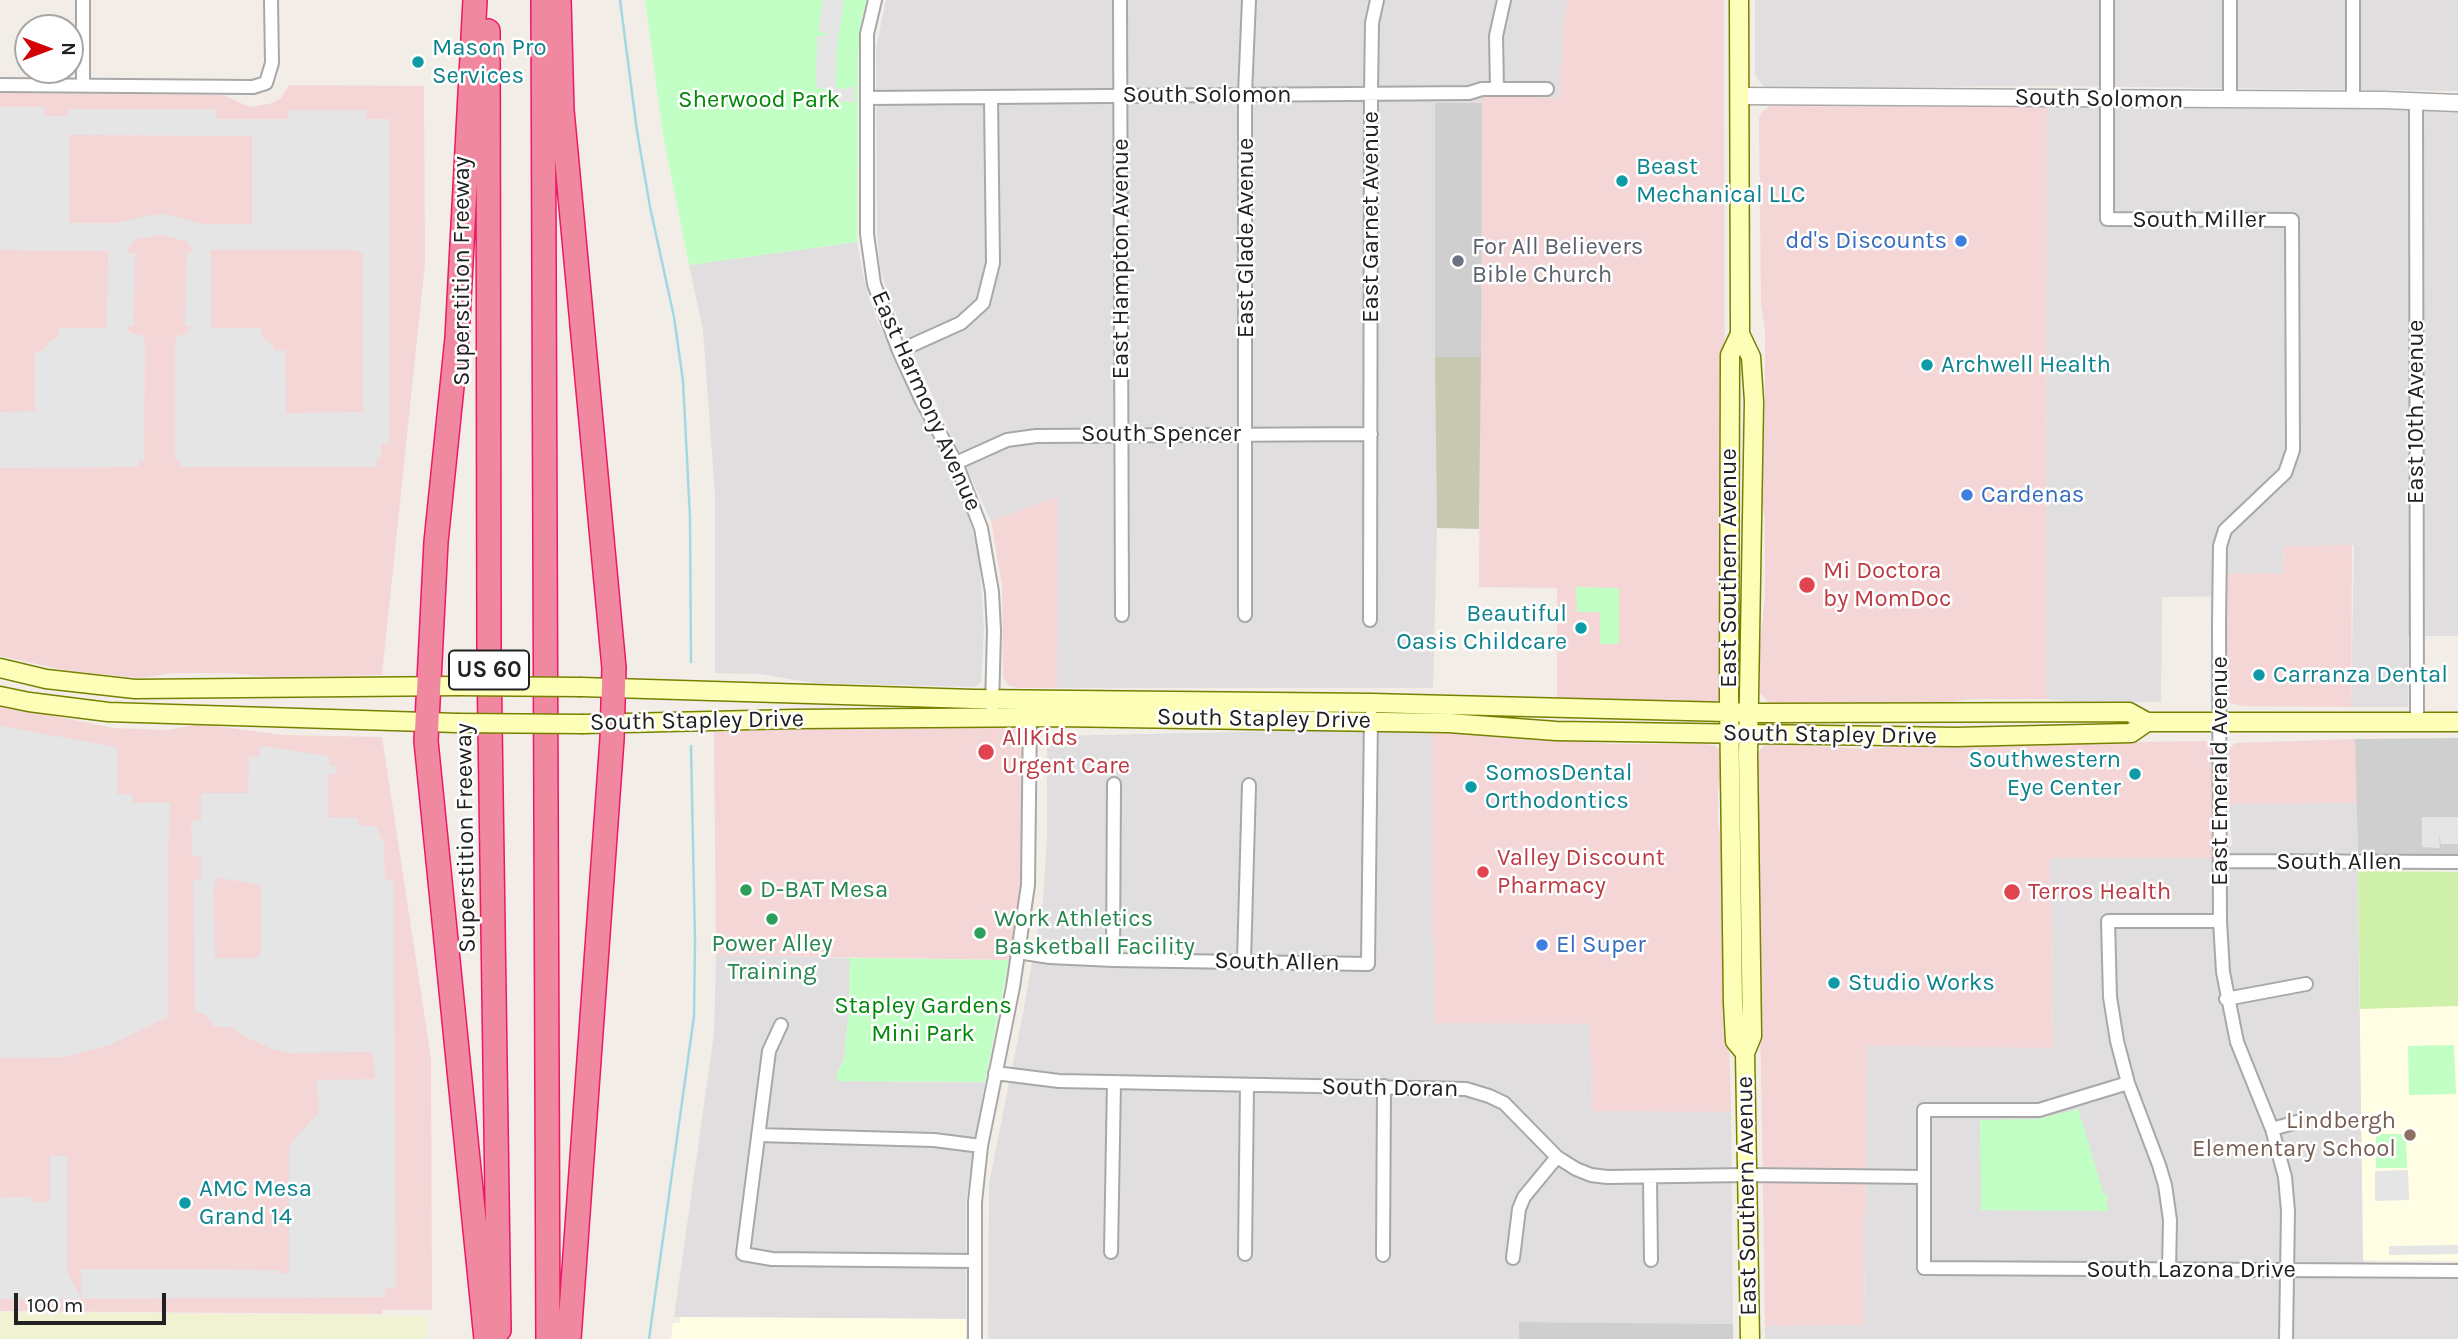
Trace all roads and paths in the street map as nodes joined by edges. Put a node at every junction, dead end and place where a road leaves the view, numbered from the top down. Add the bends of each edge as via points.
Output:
1 (83, 0) edge
2 (271, 0) edge
3 (475, 0) edge
4 (488, 0) edge
5 (543, 0) edge
6 (559, 0) edge
7 (874, 0) edge
8 (1120, 0) edge
9 (1249, 0) edge
10 (1377, 0) edge
11 (1504, 0) edge
12 (1739, 0) edge
13 (2107, 0) edge
14 (2230, 0) edge
15 (2353, 0) edge
16 (0, 85) edge
17 (83, 85) junction
18 (1497, 89) junction
19 (1547, 89) dead end
20 (1371, 93) junction
21 (1245, 94) junction
22 (1121, 95) junction
23 (1739, 96) junction
24 (992, 97) junction
25 (867, 98) junction
26 (2107, 100) junction
27 (2230, 100) junction
28 (2353, 101) junction
29 (2416, 102) junction
30 (2458, 103) edge
31 (2292, 220) joint
32 (1740, 334) junction
33 (899, 351) junction
34 (1730, 411) junction
35 (1246, 434) junction
36 (1371, 434) junction
37 (1121, 435) junction
38 (956, 463) junction
39 (1730, 502) junction
40 (1752, 502) junction
41 (1752, 577) junction
42 (1122, 615) dead end
43 (1245, 615) dead end
44 (1370, 620) dead end
45 (0, 668) edge
46 (428, 686) junction
47 (614, 687) junction
48 (0, 696) edge
49 (857, 696) junction
50 (924, 697) junction
51 (992, 699) junction
52 (1030, 699) junction
53 (1558, 709) junction
54 (1371, 712) junction
55 (1729, 712) junction
56 (2093, 712) junction
57 (1750, 713) junction
58 (1955, 713) junction
59 (2005, 714) junction
60 (856, 718) junction
61 (992, 718) junction
62 (1030, 718) junction
63 (795, 719) junction
64 (2219, 720) junction
65 (426, 722) junction
66 (2147, 722) junction
67 (2417, 722) junction
68 (2458, 722) edge
69 (613, 723) junction
70 (1501, 726) junction
71 (1730, 733) junction
72 (1749, 734) junction
73 (1905, 735) junction
74 (2036, 735) junction
75 (1955, 737) junction
76 (1114, 784) dead end
77 (1249, 785) dead end
78 (2220, 861) junction
79 (2458, 862) edge
80 (2220, 921) junction
81 (1732, 943) junction
82 (1018, 952) junction
83 (1112, 960) junction
84 (1244, 961) junction
85 (2306, 984) dead end
86 (2227, 999) junction
87 (1752, 1007) junction
88 (781, 1025) dead end
89 (1745, 1053) junction
90 (995, 1073) junction
91 (1114, 1082) junction
92 (2128, 1083) junction
93 (1247, 1085) junction
94 (1384, 1086) junction
95 (2297, 1122) dead end
96 (2272, 1129) junction
97 (758, 1135) junction
98 (981, 1146) junction
99 (1557, 1157) junction
100 (1747, 1175) junction
101 (1650, 1177) junction
102 (1924, 1177) junction
103 (1111, 1252) dead end
104 (1245, 1254) dead end
105 (1383, 1255) dead end
106 (1513, 1258) dead end
107 (1651, 1260) dead end
108 (974, 1261) junction
109 (2169, 1270) junction
110 (2287, 1271) junction
111 (2458, 1271) edge
112 (486, 1339) edge
113 (499, 1339) edge
114 (548, 1339) edge
115 (569, 1339) edge
116 (975, 1339) edge
117 (1750, 1339) edge
118 (2286, 1339) edge

1 - 17 street
2 - 17 street via 272,63 266,83 253,88
3 - 46 highway via 459,298
4 - 113 highway, Superstition Freeway / US 60 via 489,658
5 - 114 highway, US 60
6 - 47 highway via 562,110
7 - 25 street, East Harmony Avenue via 867,34
8 - 22 street, East Hampton Avenue
9 - 21 street, East Glade Avenue
10 - 20 street, East Garnet Avenue
11 - 18 street via 1496,36
12 - 23 main road, East Southern Avenue
13 - 26 street
14 - 27 street
15 - 28 street
16 - 17 street
18 - 19 street, South Solomon
18 - 20 street, South Solomon
20 - 21 street, South Solomon
20 - 36 street, East Garnet Avenue
21 - 22 street, South Solomon
21 - 35 street, East Glade Avenue
22 - 24 street, South Solomon
22 - 37 street, East Hampton Avenue
23 - 26 street, South Solomon
23 - 32 main road, East Southern Avenue
24 - 25 street, South Solomon
24 - 33 street via 993,264 983,303 961,323
25 - 33 street, East Harmony Avenue via 867,241 874,284
26 - 27 street, South Solomon
26 - 31 street, South Miller via 2107,219
27 - 28 street, South Solomon
28 - 29 street, South Solomon
29 - 30 street, South Solomon
29 - 67 street, East 10th Avenue
31 - 64 street, East Emerald Avenue via 2293,450 2285,473 2225,530 2220,545
32 - 34 main road, East Southern Avenue via 1730,355
32 - 40 main road, East Southern Avenue via 1751,358
33 - 38 street, East Harmony Avenue
34 - 39 main road, East Southern Avenue
34 - 40 main road via 1738,429 1740,496
35 - 36 street, South Spencer
35 - 37 street, South Spencer
35 - 43 street, East Glade Avenue
36 - 44 street, East Garnet Avenue
37 - 38 street, South Spencer via 1007,440
37 - 42 street, East Hampton Avenue
38 - 51 street, East Harmony Avenue via 981,528 988,561 994,631
39 - 41 main road via 1740,517 1741,557
39 - 55 main road, East Southern Avenue
40 - 41 main road, East Southern Avenue
41 - 57 main road, East Southern Avenue
45 - 46 main road, South Stapley Drive via 46,679 135,689
46 - 47 main road, South Stapley Drive, bridge
46 - 65 highway
47 - 49 main road, South Stapley Drive
47 - 69 highway
48 - 65 main road, South Stapley Drive via 108,712
49 - 50 main road, South Stapley Drive
49 - 63 main road via 849,708 804,710
50 - 51 main road, South Stapley Drive
50 - 60 main road via 899,708 867,709
51 - 52 main road, South Stapley Drive
51 - 61 street, East Harmony Avenue
52 - 54 main road, South Stapley Drive
52 - 62 street
53 - 54 main road, South Stapley Drive
53 - 55 main road, South Stapley Drive
53 - 70 main road via 1542,719 1503,719
54 - 62 main road, South Stapley Drive
54 - 70 main road, South Stapley Drive
54 - 84 street, South Allen via 1368,964
55 - 57 main road, South Stapley Drive
55 - 71 main road, East Southern Avenue
56 - 59 main road, South Stapley Drive
56 - 66 main road, South Stapley Drive via 2129,712
56 - 74 main road via 2088,724 2054,726
57 - 58 main road, South Stapley Drive
57 - 72 main road, East Southern Avenue
58 - 59 main road, South Stapley Drive
58 - 73 main road via 1954,722 1948,725 1923,727
59 - 75 main road via 1988,724 1965,725 1956,730
60 - 61 main road, South Stapley Drive
60 - 63 main road, South Stapley Drive
61 - 62 main road, South Stapley Drive
62 - 82 street via 1028,885
63 - 69 main road, South Stapley Drive
64 - 66 main road, South Stapley Drive
64 - 67 main road, South Stapley Drive
64 - 78 street, East Emerald Avenue
65 - 69 main road, South Stapley Drive, bridge
65 - 112 highway
66 - 74 main road, South Stapley Drive via 2131,733
67 - 68 main road, South Stapley Drive
69 - 115 highway
70 - 71 main road, South Stapley Drive via 1556,732
71 - 72 main road, South Stapley Drive
71 - 81 main road, East Southern Avenue
72 - 73 main road, South Stapley Drive
72 - 87 main road, East Southern Avenue
73 - 75 main road, South Stapley Drive
74 - 75 main road, South Stapley Drive
76 - 83 street
77 - 84 street
78 - 79 street, South Allen
78 - 80 street, East Emerald Avenue
80 - 86 street, East Emerald Avenue
80 - 92 street via 2108,921 2110,998
81 - 87 main road via 1739,948
81 - 89 main road, East Southern Avenue via 1735,1041
82 - 83 street, South Allen
82 - 90 street
83 - 84 street, South Allen
85 - 86 street
86 - 96 street, East Emerald Avenue via 2246,1067
87 - 89 main road, East Southern Avenue via 1752,1036
88 - 97 street via 769,1051
89 - 100 main road, East Southern Avenue
90 - 91 street, South Doran
90 - 98 street
91 - 93 street, South Doran
91 - 103 street
92 - 102 street via 2039,1110 1924,1110
92 - 109 street via 2165,1185
93 - 94 street, South Doran
93 - 104 street
94 - 99 street, South Doran via 1452,1087 1489,1096 1504,1103
94 - 105 street
95 - 96 street
96 - 110 street, East Emerald Avenue via 2285,1177
97 - 98 street via 934,1140
97 - 108 street via 743,1254 772,1259
98 - 108 street
99 - 101 street, South Doran via 1591,1175
99 - 106 street via 1524,1197
100 - 101 street, South Doran
100 - 102 street, South Doran
100 - 117 main road, East Southern Avenue
101 - 107 street
102 - 109 street, South Lazona Drive via 1924,1268
108 - 116 street
109 - 110 street, South Lazona Drive
110 - 111 street, South Lazona Drive
110 - 118 street, East Emerald Avenue

